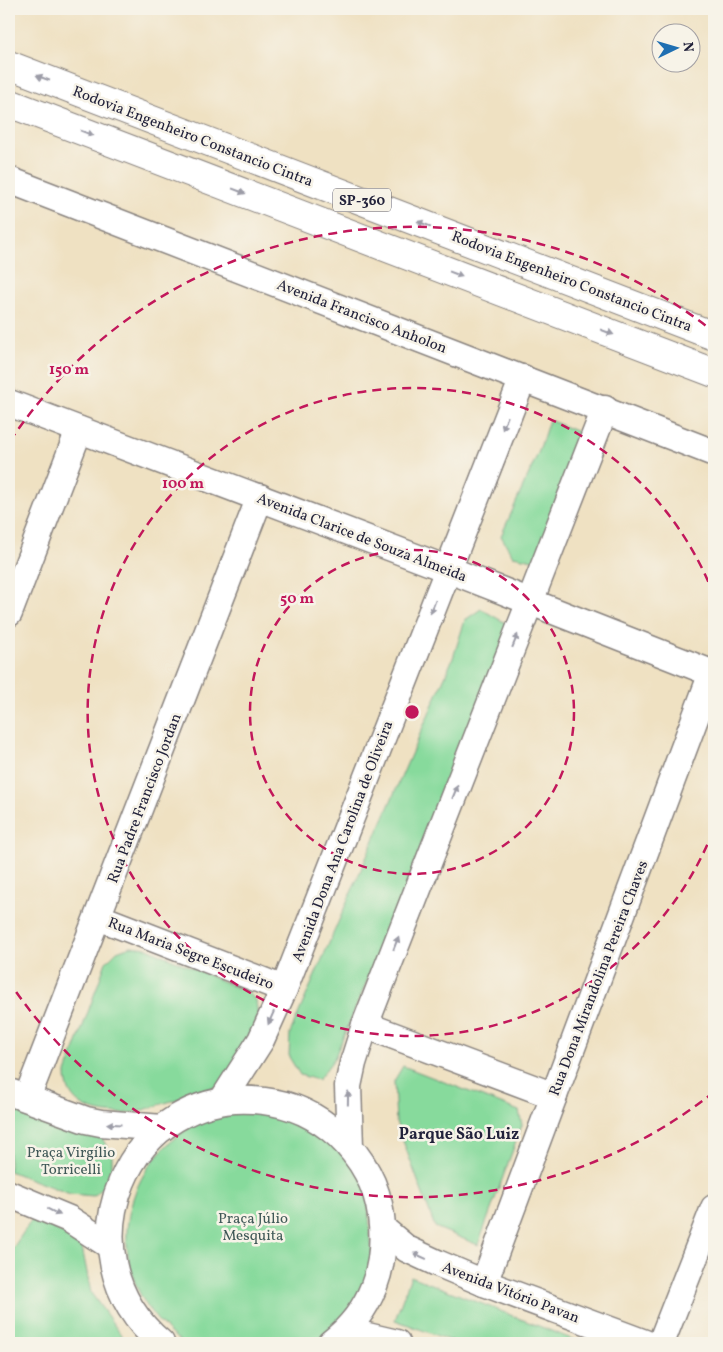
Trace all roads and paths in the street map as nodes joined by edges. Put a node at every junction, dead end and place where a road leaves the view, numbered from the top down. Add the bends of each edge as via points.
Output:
1 (9, 65) edge
2 (9, 103) edge
3 (9, 180) edge
4 (714, 336) edge
5 (714, 374) edge
6 (523, 378) junction
7 (9, 403) edge
8 (605, 409) junction
9 (79, 430) junction
10 (714, 453) edge
11 (260, 497) junction
12 (447, 569) junction
13 (530, 601) junction
14 (9, 613) edge
15 (713, 674) edge
16 (98, 917) junction
17 (284, 989) junction
18 (365, 1025) junction
19 (18, 1095) edge
20 (554, 1096) junction
21 (222, 1101) junction
22 (162, 1128) junction
23 (350, 1147) junction
24 (9, 1194) edge
25 (714, 1208) edge
26 (383, 1229) junction
27 (109, 1245) junction
28 (484, 1283) junction
29 (339, 1337) edge
30 (150, 1339) edge
31 (397, 1343) edge
32 (645, 1343) edge
33 (661, 1343) edge

4 -> 1 highway, Rodovia Engenheiro Constancio Cintra / SP-360
2 -> 5 highway, SP-360
3 - 6 street, Avenida Francisco Anholon
6 - 8 street, Avenida Francisco Anholon
6 -> 12 street, Avenida Dona Ana Carolina de Oliveira
7 - 9 street, Avenida Clarice de Souza Almeida
8 - 10 street, Avenida Francisco Anholon
8 - 13 street
9 - 11 street, Avenida Clarice de Souza Almeida
9 - 14 street
11 - 12 street, Avenida Clarice de Souza Almeida
11 - 16 street, Rua Padre Francisco Jordan
12 - 13 street, Avenida Clarice de Souza Almeida
12 -> 17 street, Avenida Dona Ana Carolina de Oliveira
13 - 15 street, Avenida Clarice de Souza Almeida
18 -> 13 street
15 - 20 street, Rua Dona Mirandolina Pereira Chaves
16 - 17 street, Rua Maria Segre Escudeiro
16 - 19 street, Rua Padre Francisco Jordan
17 -> 21 street, Avenida Dona Ana Carolina de Oliveira via 261,1040
18 - 20 street
23 -> 18 street via 348,1086
22 -> 19 street via 86,1120
20 - 28 street, Rua Dona Mirandolina Pereira Chaves
21 - 22 street via 180,1116
21 - 23 street via 276,1102 303,1111 328,1126
22 - 27 street via 138,1152 120,1182 111,1213
23 - 26 street via 373,1185
24 -> 27 street via 69,1219
25 - 33 street
28 -> 26 street, Avenida Vitório Pavan via 407,1250
26 - 29 street via 380,1268 374,1286 358,1317
27 - 30 street via 121,1292
28 - 32 street, Avenida Vitório Pavan
29 - 31 street

